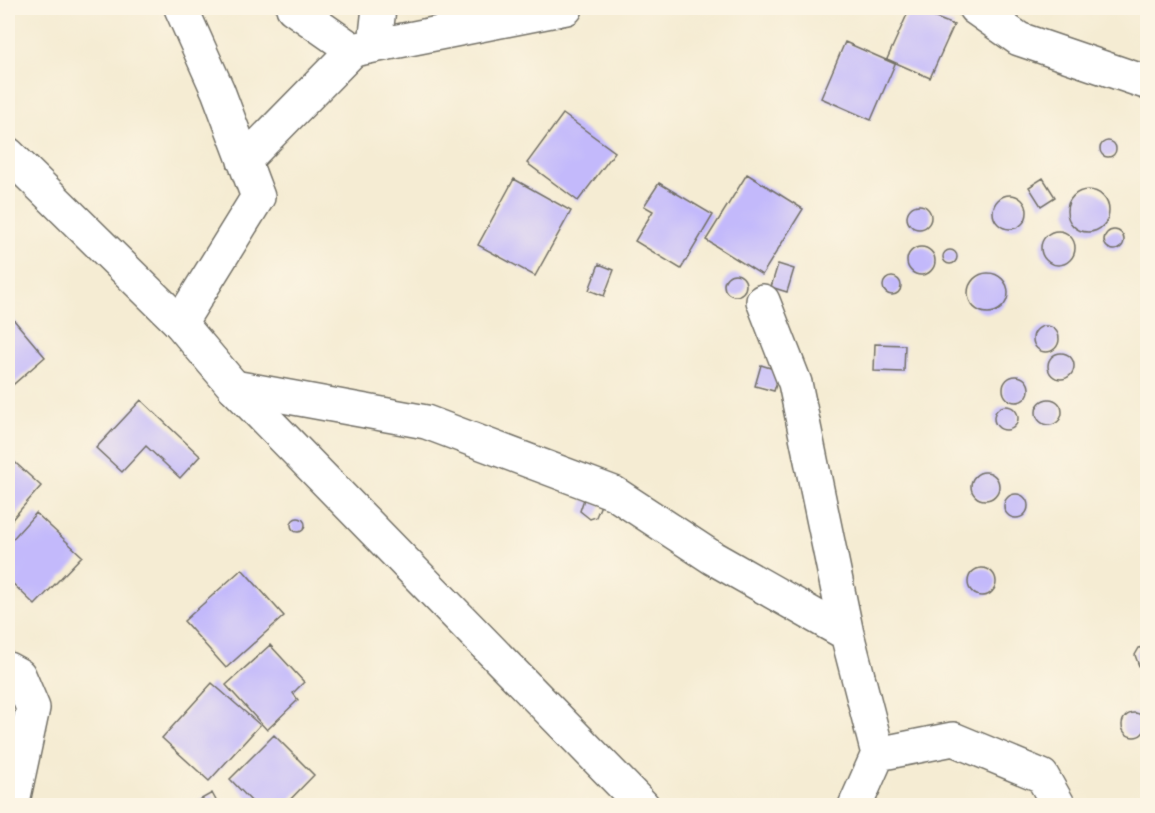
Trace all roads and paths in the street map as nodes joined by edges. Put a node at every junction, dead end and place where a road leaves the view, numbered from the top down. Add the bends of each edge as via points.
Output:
1 (181, 8) edge
2 (293, 8) edge
3 (379, 8) edge
4 (566, 8) edge
5 (976, 8) edge
6 (364, 47) junction
7 (1148, 83) edge
8 (8, 154) edge
9 (244, 161) junction
10 (764, 301) dead end
11 (180, 323) junction
12 (234, 387) junction
13 (847, 634) junction
14 (8, 669) edge
15 (878, 754) junction
16 (12, 806) edge
17 (643, 806) edge
18 (855, 806) edge
19 (1059, 806) edge

1 - 9 street
2 - 6 street
3 - 6 street
4 - 6 street
5 - 7 street via 1019,39
6 - 9 street
8 - 11 street
9 - 11 street via 258,197
10 - 13 street via 795,383
11 - 12 street
12 - 13 street via 426,422 614,494 713,558
12 - 17 street
13 - 15 street
14 - 16 street via 19,675 33,708
15 - 18 street
15 - 19 street via 953,739 1042,776

